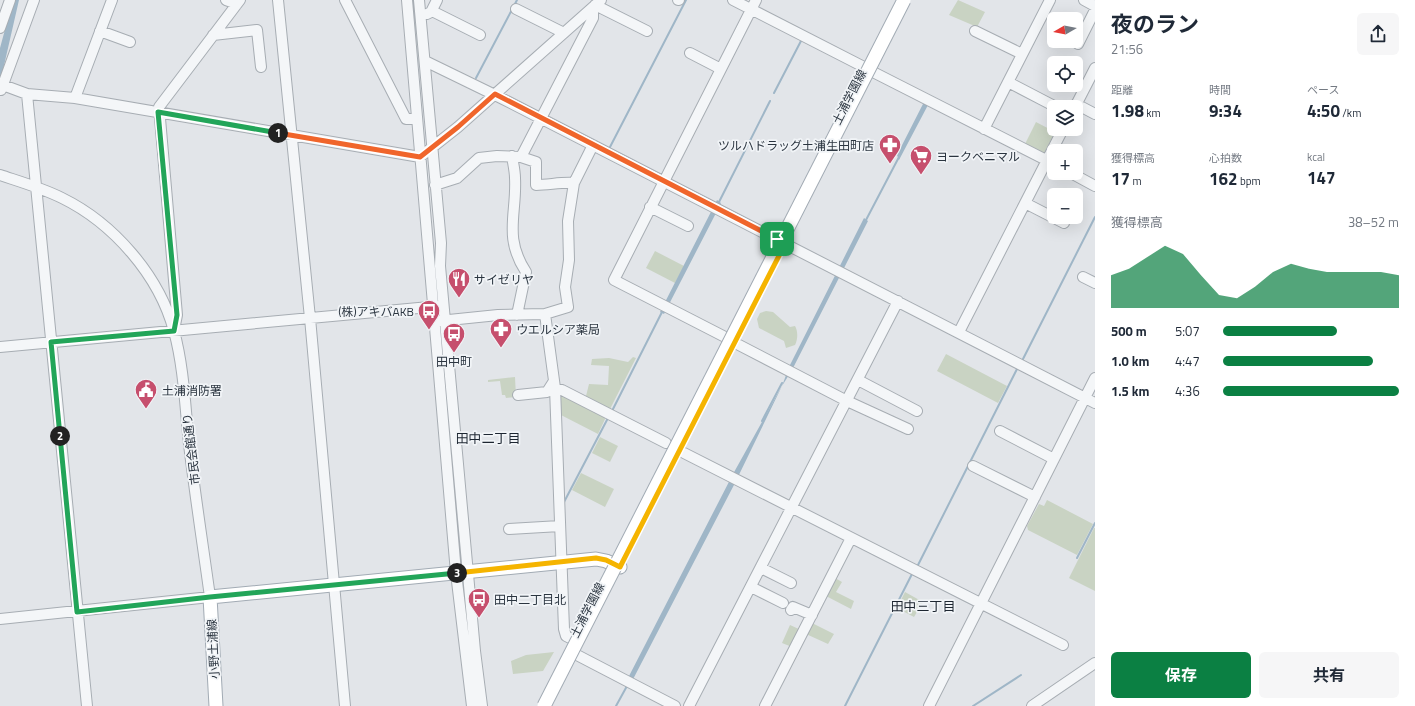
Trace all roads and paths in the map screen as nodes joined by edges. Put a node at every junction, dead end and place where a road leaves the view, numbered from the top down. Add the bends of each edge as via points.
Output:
1 (10, 0) edge
2 (34, 0) edge
3 (112, 0) edge
4 (226, 0) edge
5 (278, 0) edge
6 (345, 0) edge
7 (407, 0) edge
8 (419, 0) edge
9 (437, 0) edge
10 (733, 0) edge
11 (756, 0) edge
12 (899, 0) edge
13 (904, 0) edge
14 (910, 0) edge
15 (1050, 0) edge
16 (1084, 0) edge
17 (238, 2) edge
18 (596, 4) edge
19 (1095, 6) edge
20 (516, 9) dead end
21 (751, 9) junction
22 (1095, 10) edge
23 (432, 11) junction
24 (421, 14) junction
25 (0, 28) edge
26 (100, 31) junction
27 (647, 31) dead end
28 (975, 31) dead end
29 (564, 33) junction
30 (1083, 34) edge
31 (213, 35) junction
32 (480, 35) dead end
33 (130, 42) dead end
34 (690, 53) dead end
35 (1022, 54) junction
36 (425, 61) junction
37 (261, 67) dead end
38 (721, 69) junction
39 (869, 70) junction
40 (1094, 70) edge
41 (1008, 82) junction
42 (1, 87) edge
43 (27, 94) junction
44 (495, 94) junction
45 (75, 98) junction
46 (1078, 100) edge
47 (1047, 102) edge
48 (1083, 109) edge
49 (158, 112) junction
50 (1095, 114) edge
51 (540, 118) junction
52 (417, 119) junction
53 (984, 129) junction
54 (291, 136) junction
55 (593, 145) junction
56 (432, 149) junction
57 (420, 157) junction
58 (516, 157) junction
59 (1047, 161) edge
60 (1047, 169) edge
61 (0, 175) edge
62 (1083, 180) edge
63 (663, 181) junction
64 (574, 183) junction
65 (435, 185) junction
66 (1095, 186) edge
67 (37, 187) junction
68 (1026, 203) junction
69 (650, 207) junction
70 (1047, 214) edge
71 (688, 226) dead end
72 (781, 241) junction
73 (1083, 277) dead end
74 (1095, 283) edge
75 (898, 301) junction
76 (439, 306) junction
77 (545, 314) junction
78 (517, 315) junction
79 (310, 318) junction
80 (440, 321) junction
81 (174, 331) junction
82 (959, 332) junction
83 (726, 338) junction
84 (51, 342) junction
85 (739, 345) dead end
86 (0, 347) edge
87 (1095, 378) edge
88 (858, 380) junction
89 (555, 385) junction
90 (518, 395) dead end
91 (1085, 397) junction
92 (848, 401) junction
93 (1095, 403) edge
94 (917, 411) dead end
95 (908, 429) dead end
96 (1000, 431) dead end
97 (666, 444) dead end
98 (684, 453) dead end
99 (1054, 458) junction
100 (974, 466) dead end
101 (1034, 497) junction
102 (792, 508) junction
103 (560, 526) junction
104 (509, 530) dead end
105 (851, 538) junction
106 (561, 562) junction
107 (616, 565) junction
108 (760, 568) junction
109 (462, 573) junction
110 (791, 583) dead end
111 (334, 585) junction
112 (751, 586) junction
113 (210, 597) junction
114 (783, 603) dead end
115 (981, 604) junction
116 (792, 610) dead end
117 (77, 612) junction
118 (812, 615) junction
119 (0, 619) edge
120 (572, 639) junction
121 (1063, 645) dead end
122 (575, 654) junction
123 (1095, 663) edge
124 (87, 706) edge
125 (216, 706) edge
126 (345, 706) edge
127 (472, 706) edge
128 (482, 706) edge
129 (537, 706) edge
130 (544, 706) edge
131 (549, 706) edge
132 (675, 706) edge
133 (689, 706) edge
134 (765, 706) edge
135 (929, 706) edge
136 (1032, 706) edge

1 - 25 street
2 - 42 street
3 - 26 street
4 - 17 street
5 - 54 street
6 - 52 street via 406,119
7 - 52 street
8 - 24 street
9 - 23 street
10 - 21 street
11 - 21 street
12 - 39 main road, 土浦学園線
13 - 130 main road, bridge
14 - 39 main road, 土浦学園線
15 - 35 street
16 - 19 street
17 - 31 street
18 - 27 street
18 - 29 street
18 - 51 street via 593,18
20 - 29 street
21 - 38 street
21 - 39 street
22 - 30 street
23 - 24 street
23 - 32 street
24 - 36 street
26 - 33 street
26 - 45 street
28 - 35 street
29 - 44 street
31 - 37 street via 257,30
31 - 49 street via 159,107
34 - 38 street
35 - 41 street
36 - 44 street
36 - 56 street
38 - 63 street
39 - 53 street
39 - 72 main road, 土浦学園線
40 - 46 street
41 - 47 street
41 - 53 street
42 - 43 street
43 - 45 street
43 - 67 street
44 - 51 street
44 - 56 street
45 - 49 street
48 - 50 street
49 - 54 street
49 - 81 street via 177,315
51 - 55 street
51 - 58 street
52 - 57 street
53 - 59 street
54 - 57 street
54 - 79 street
55 - 63 street
55 - 64 street
56 - 57 street
56 - 65 street
57 - 76 street
58 - 64 street via 536,162 536,185
58 - 65 street via 479,158 457,178
58 - 78 street via 511,224 517,259 526,272
60 - 68 street
61 - 67 street, 市民会館通り
62 - 66 street
63 - 69 street
63 - 72 street
64 - 77 street via 568,221 569,260 565,287 568,307
65 - 76 street
67 - 81 street, 市民会館通り via 63,198 88,214 128,249 156,287 169,313
67 - 84 street
68 - 70 street
68 - 82 street
69 - 71 street
69 - 83 street via 614,280
72 - 75 street
72 - 83 main road, 土浦学園線
72 - 107 main road, 土浦学園線
73 - 74 street
75 - 82 street
75 - 88 street
76 - 79 street
76 - 80 street
77 - 78 street
77 - 89 street
78 - 80 street
79 - 81 street
79 - 111 street
80 - 109 street
81 - 84 street
81 - 113 street, 市民会館通り via 181,360 189,444
82 - 91 street
83 - 107 main road, 土浦学園線
84 - 86 street
84 - 117 street
85 - 92 street
87 - 91 street
88 - 92 street
88 - 94 street
89 - 90 street via 547,392
89 - 97 street
89 - 103 street
91 - 93 street
91 - 99 street
92 - 95 street
92 - 102 street
96 - 99 street
98 - 102 street
99 - 101 street
100 - 101 street
101 - 115 street
102 - 105 street
102 - 108 street
103 - 104 street
103 - 106 street
105 - 115 street
105 - 118 street
106 - 107 main road via 596,558
106 - 109 main road
106 - 120 street via 564,630 566,636
107 - 120 main road, 土浦学園線
107 - 122 main road, 土浦学園線
108 - 110 street
108 - 112 street
109 - 111 main road
109 - 127 street
109 - 128 street
111 - 113 main road
111 - 126 street
112 - 114 street
112 - 133 street
113 - 117 street
113 - 125 main road, 小野土浦線
115 - 121 street
115 - 135 street
116 - 118 street via 793,607
117 - 119 street
117 - 124 street
118 - 134 street
120 - 129 main road, 土浦学園線
122 - 131 main road, 土浦学園線
122 - 132 street
123 - 136 street

